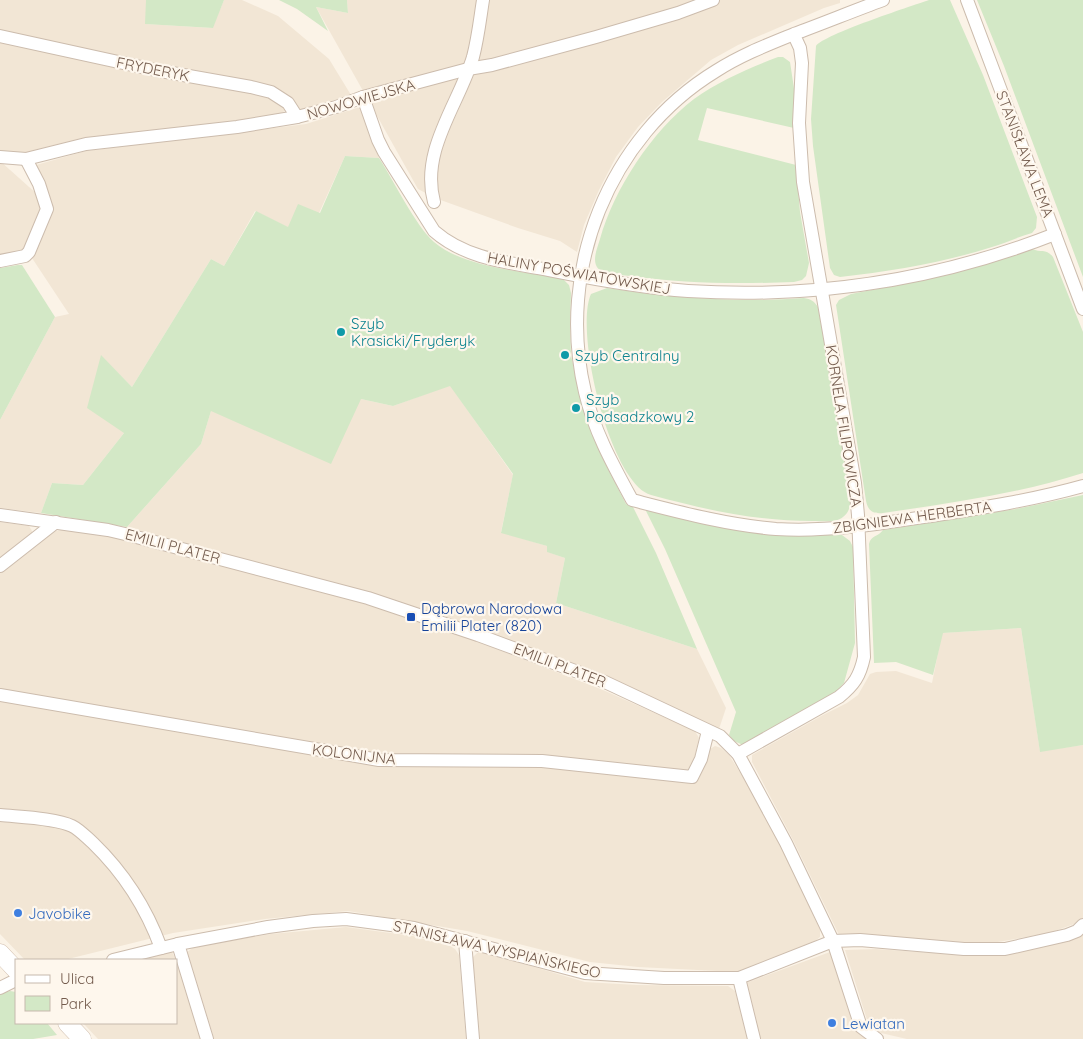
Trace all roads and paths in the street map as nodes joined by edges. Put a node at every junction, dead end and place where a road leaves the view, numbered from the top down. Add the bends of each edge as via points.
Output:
1 (483, 0) edge
2 (714, 0) edge
3 (883, 0) edge
4 (966, 0) edge
5 (794, 34) junction
6 (0, 36) edge
7 (468, 69) junction
8 (363, 97) junction
9 (297, 117) junction
10 (0, 158) edge
11 (26, 159) junction
12 (434, 202) dead end
13 (1055, 234) junction
14 (0, 261) edge
15 (580, 276) junction
16 (822, 290) junction
17 (1083, 308) edge
18 (1083, 486) edge
19 (0, 515) edge
20 (56, 522) junction
21 (858, 527) junction
22 (0, 566) edge
23 (0, 695) edge
24 (708, 731) junction
25 (738, 754) junction
26 (0, 815) edge
27 (1083, 926) edge
28 (465, 940) junction
29 (833, 941) junction
30 (178, 944) junction
31 (161, 948) junction
32 (0, 953) edge
33 (117, 959) edge
34 (15, 969) edge
35 (739, 978) junction
36 (15, 980) edge
37 (0, 988) edge
38 (68, 1024) edge
39 (82, 1039) edge
40 (207, 1039) edge
41 (473, 1039) edge
42 (754, 1039) edge
43 (877, 1039) edge

1 - 7 street
2 - 7 street, NOWOWIEJSKA via 596,37
3 - 5 street, ZBIGNIEWA HERBERTA
4 - 13 street, STANISŁAWA LEMA
5 - 15 street, ZBIGNIEWA HERBERTA via 714,71 650,126 625,159 604,196 589,236
5 - 16 street, KORNELA FILIPOWICZA via 802,63 799,123 802,166
6 - 9 street, FRYDERYK via 264,90 281,97
7 - 8 street, NOWOWIEJSKA
7 - 12 street via 434,153 430,189
8 - 9 street, NOWOWIEJSKA
8 - 15 street, HALINY POŚWIATOWSKIEJ via 390,163 424,218 445,241 483,258
9 - 11 street, NOWOWIEJSKA via 86,144
10 - 11 street, NOWOWIEJSKA
11 - 14 street via 47,209 29,252 25,256
13 - 16 street, HALINY POŚWIATOWSKIEJ via 956,266
13 - 17 street, STANISŁAWA LEMA
15 - 16 street, HALINY POŚWIATOWSKIEJ via 687,291 758,293
15 - 21 street, ZBIGNIEWA HERBERTA via 577,327 585,392 602,442 632,500 749,526 805,530
16 - 21 street, KORNELA FILIPOWICZA via 852,464
18 - 21 street, ZBIGNIEWA HERBERTA via 1005,504
19 - 20 street, EMILII PLATER
20 - 22 street
20 - 24 street, EMILII PLATER via 125,534 368,598 586,675
21 - 25 street, KORNELA FILIPOWICZA via 864,658 858,678 839,697
23 - 24 street, KOLONIJNA via 378,760 542,761 692,777
24 - 25 street, EMILII PLATER via 720,736
25 - 29 street, EMILII PLATER
26 - 31 street via 64,824 81,832 124,877
27 - 29 street, STANISŁAWA WYSPIAŃSKIEGO via 1067,935 1004,949
28 - 30 street, STANISŁAWA WYSPIAŃSKIEGO via 414,928 346,919 268,927
28 - 35 street, STANISŁAWA WYSPIAŃSKIEGO via 585,973
28 - 41 street
29 - 35 street, STANISŁAWA WYSPIAŃSKIEGO
29 - 43 street, EMILII PLATER via 861,1027
30 - 31 street, STANISŁAWA WYSPIAŃSKIEGO
30 - 40 street
31 - 33 street, STANISŁAWA WYSPIAŃSKIEGO
32 - 34 street
35 - 42 street
36 - 37 street
38 - 39 street

